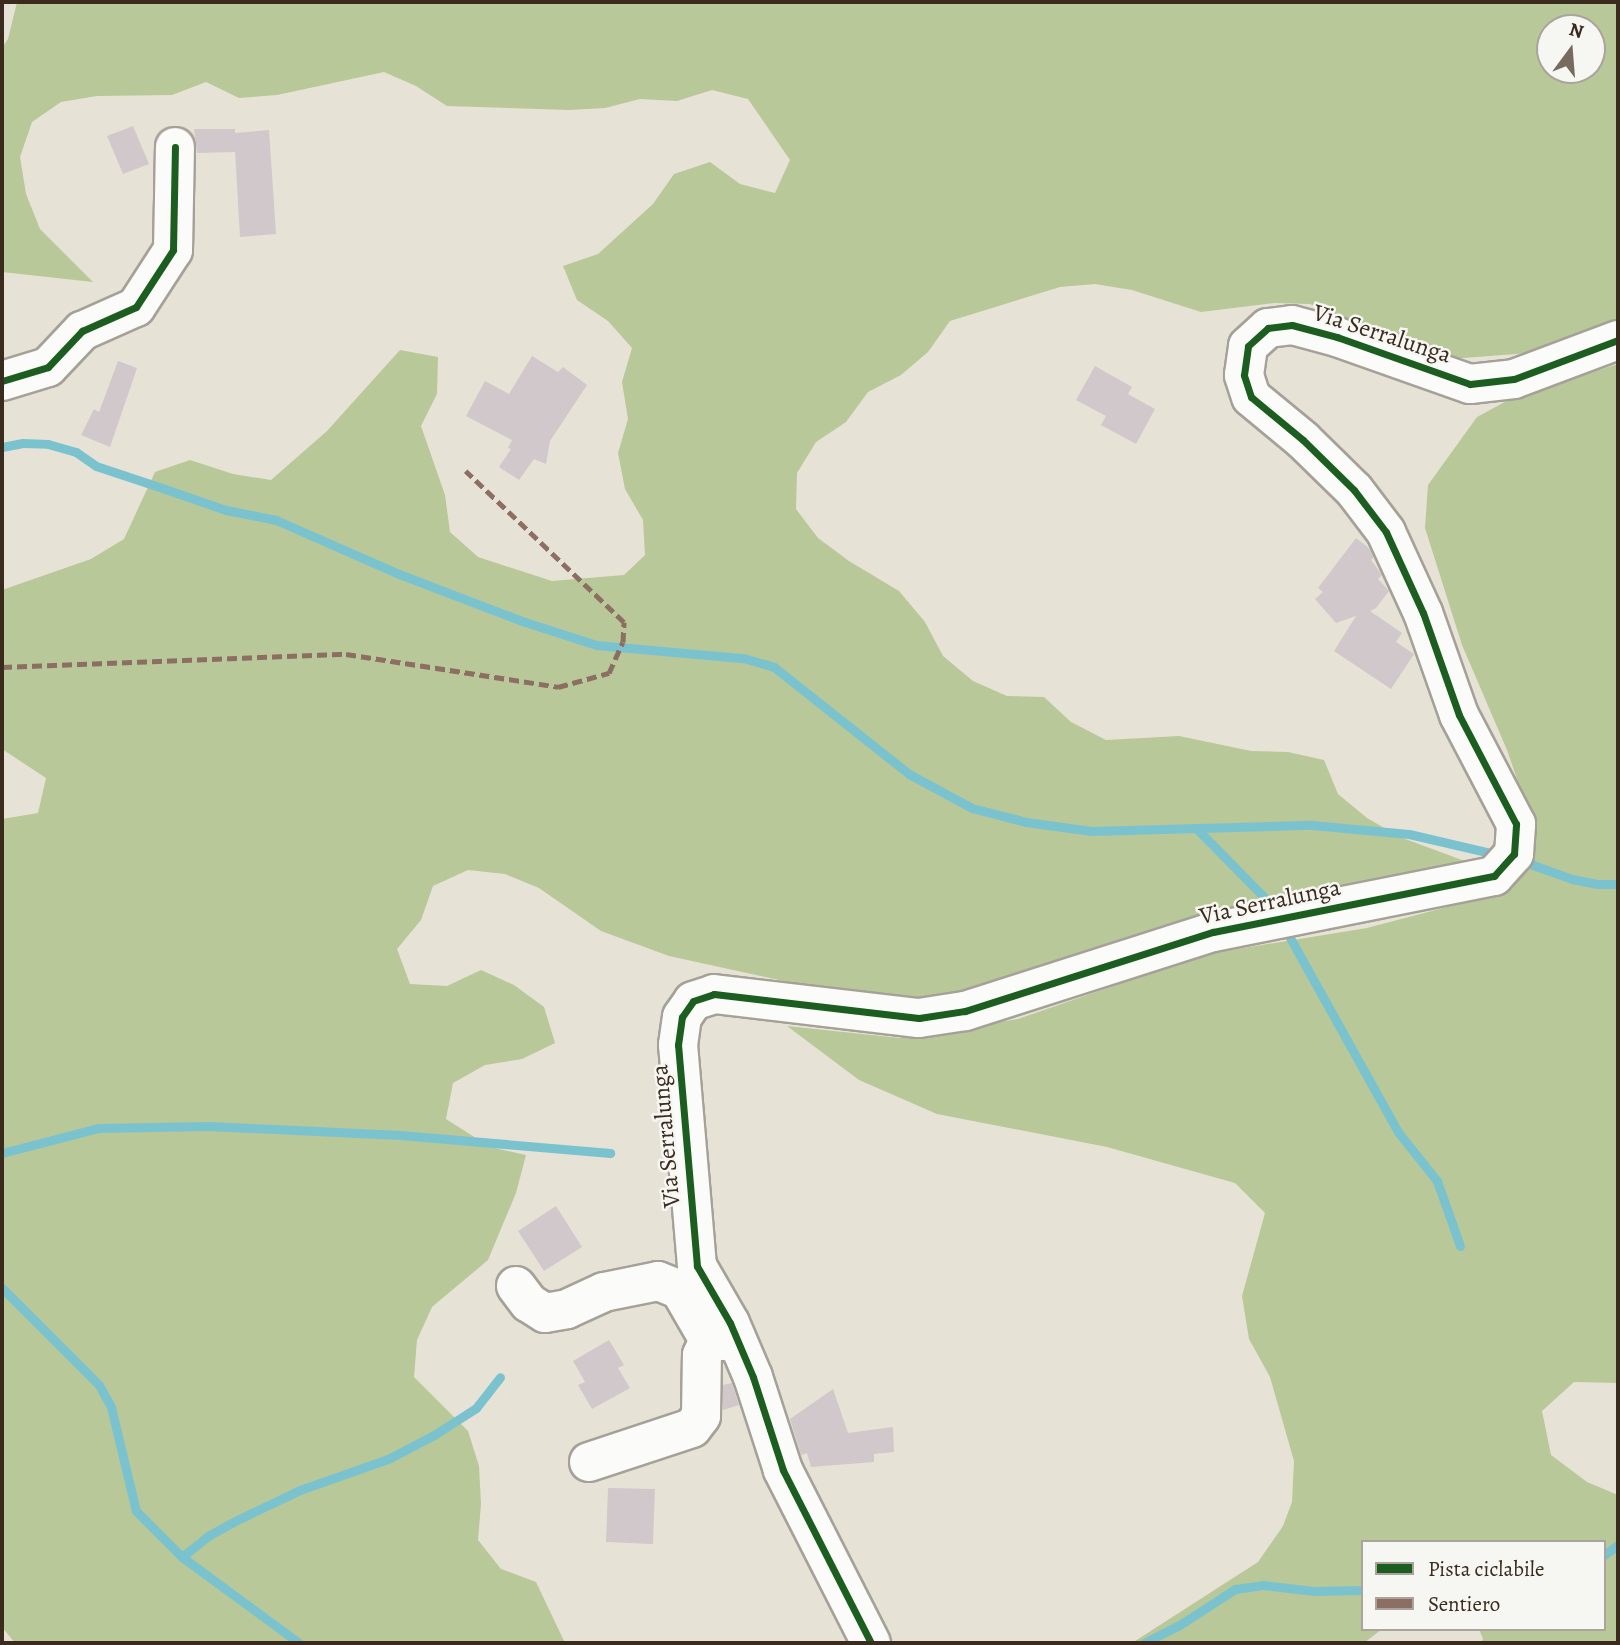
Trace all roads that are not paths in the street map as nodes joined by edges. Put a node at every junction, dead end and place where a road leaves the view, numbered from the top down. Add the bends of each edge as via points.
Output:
1 (175, 147) dead end
2 (1618, 340) edge
3 (2, 381) edge
4 (516, 1286) dead end
5 (723, 1341) junction
6 (589, 1462) dead end
7 (871, 1643) edge

1 - 3 street via 173,250 136,307 82,331 48,367
2 - 5 street, Via Serralunga via 1514,379 1470,384 1292,325 1268,328 1248,346 1244,375 1251,397 1354,490 1386,532 1423,612 1459,715 1516,824 1514,854 1494,876 1213,932 965,1011 919,1018 713,994 693,1001 681,1017 678,1045 697,1266
4 - 5 street, Via Serralunga via 529,1303 545,1313 567,1309 604,1292 658,1281 680,1290
5 - 6 street via 702,1356 701,1416 692,1428
5 - 7 street, Via Serralunga

